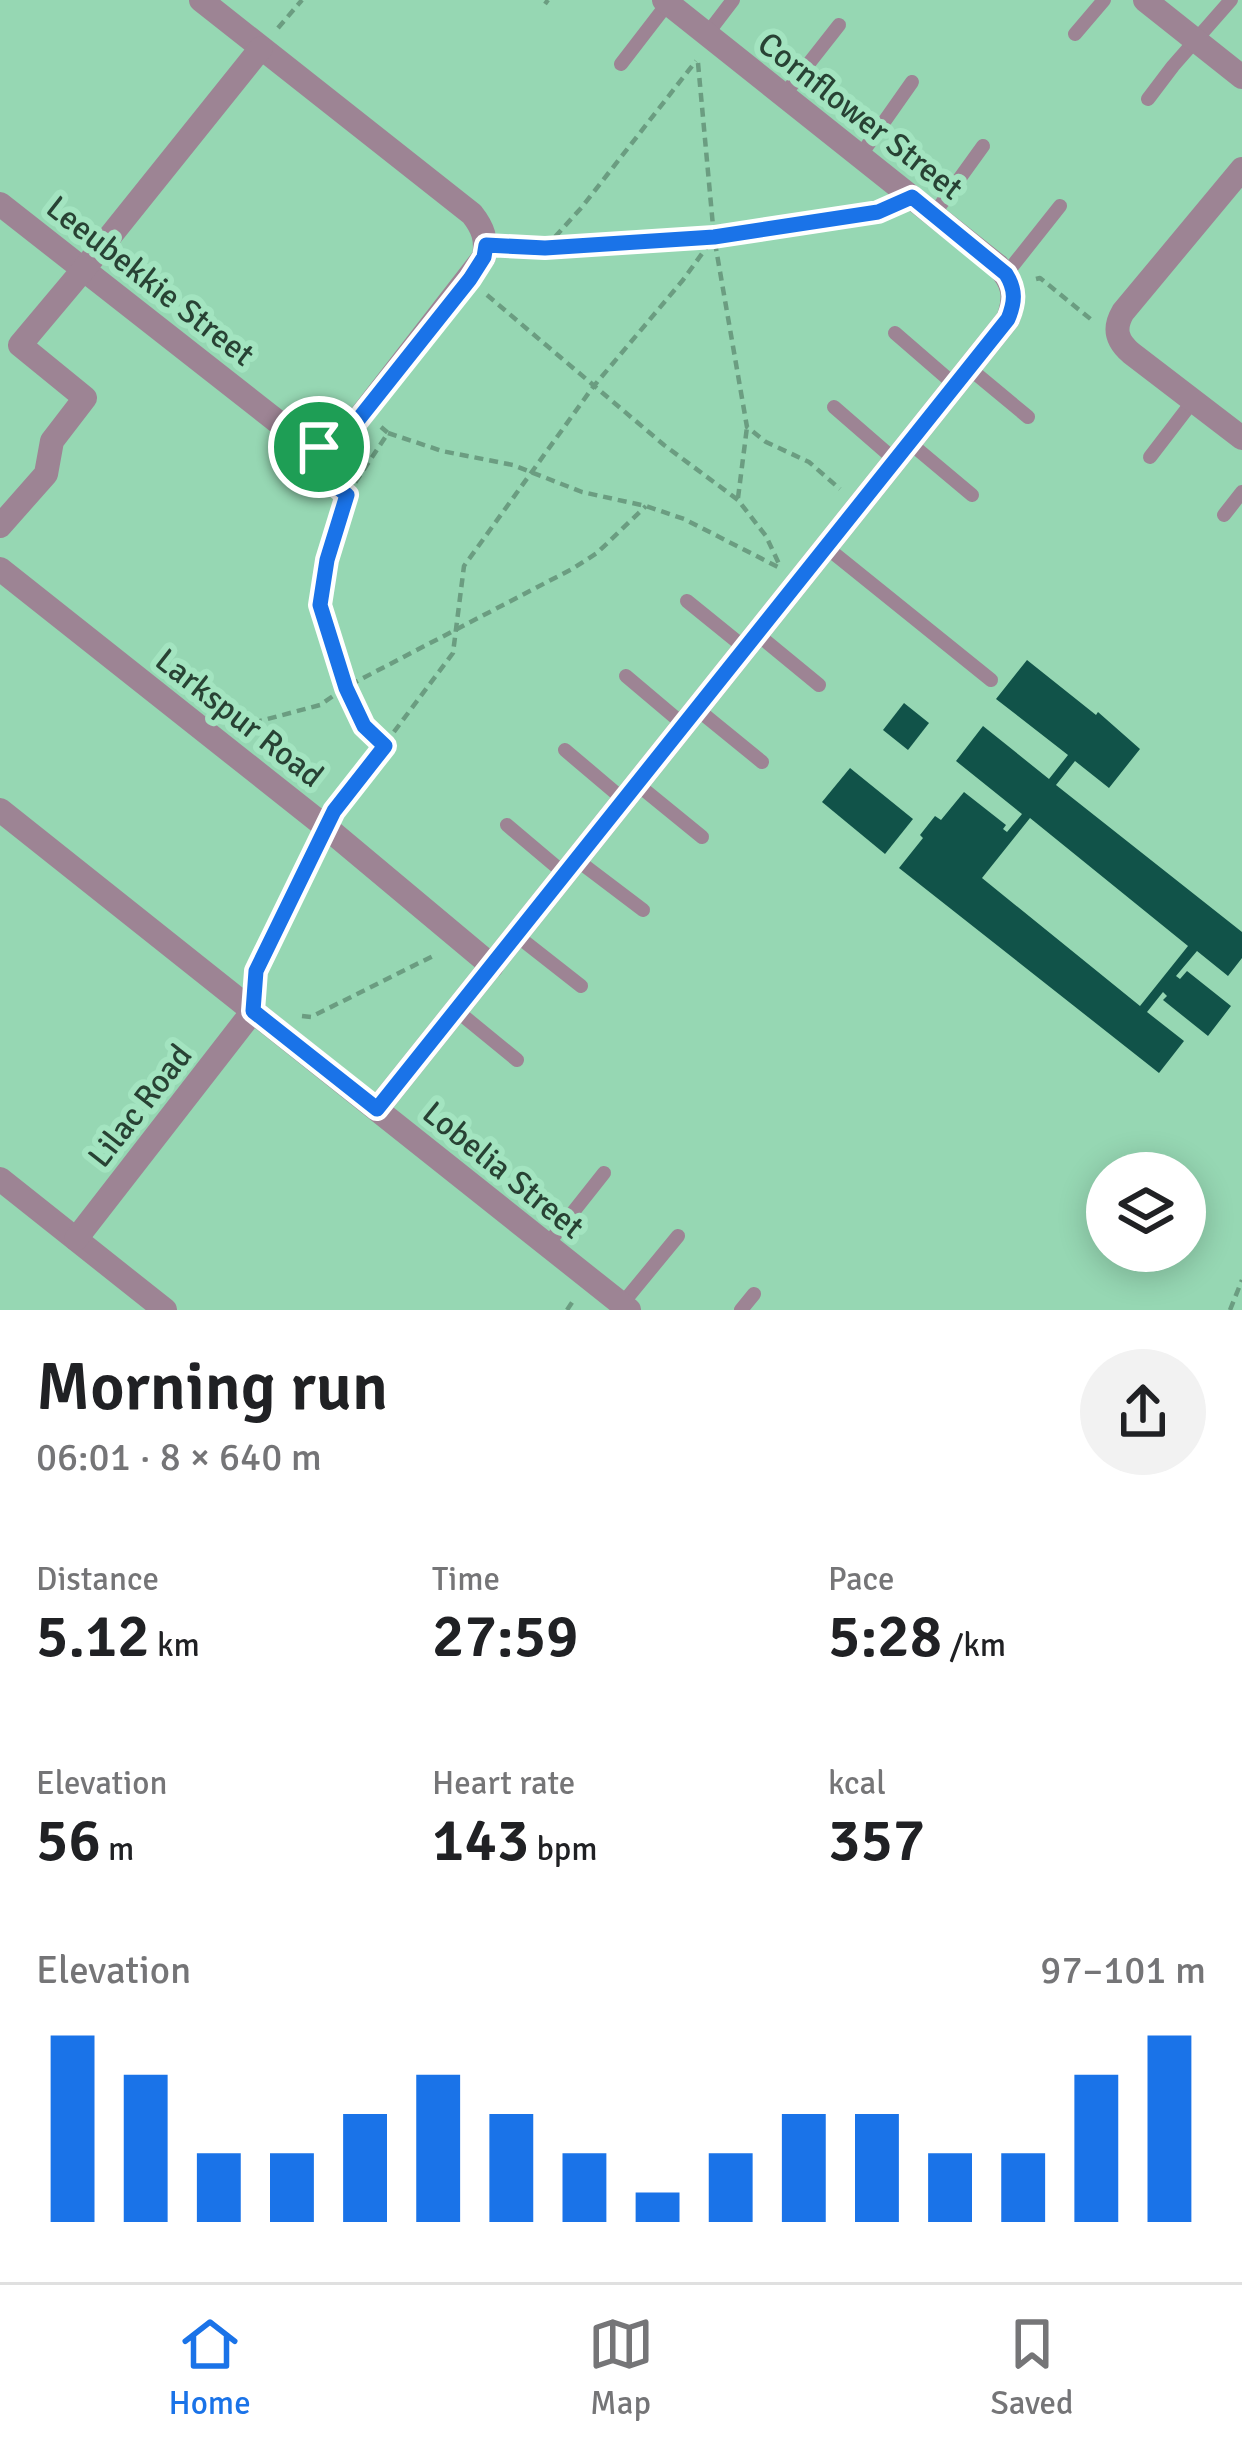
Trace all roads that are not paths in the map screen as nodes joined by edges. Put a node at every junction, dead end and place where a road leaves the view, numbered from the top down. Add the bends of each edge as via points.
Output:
1 (201, 0) edge
2 (734, 0) edge
3 (1104, 0) edge
4 (1144, 0) edge
5 (1232, 0) edge
6 (666, 2) edge
7 (839, 25) dead end
8 (1075, 34) dead end
9 (712, 38) junction
10 (1195, 41) junction
11 (261, 48) junction
12 (621, 64) dead end
13 (1242, 77) edge
14 (912, 82) dead end
15 (784, 95) junction
16 (1148, 99) dead end
17 (983, 146) dead end
18 (860, 156) junction
19 (1242, 169) edge
20 (0, 203) edge
21 (1060, 206) dead end
22 (934, 214) junction
23 (83, 270) junction
24 (1009, 280) junction
25 (895, 333) dead end
26 (962, 376) junction
27 (1193, 401) junction
28 (834, 407) dead end
29 (1028, 417) dead end
30 (1242, 438) edge
31 (903, 451) junction
32 (1150, 457) dead end
33 (1242, 492) edge
34 (972, 495) dead end
35 (1224, 515) dead end
36 (0, 526) edge
37 (826, 548) junction
38 (0, 568) edge
39 (687, 601) dead end
40 (751, 641) junction
41 (626, 676) dead end
42 (991, 680) dead end
43 (819, 685) dead end
44 (690, 717) junction
45 (566, 750) dead end
46 (762, 762) dead end
47 (631, 792) junction
48 (0, 810) edge
49 (507, 825) dead end
50 (702, 837) dead end
51 (571, 867) junction
52 (643, 910) dead end
53 (516, 935) junction
54 (492, 966) junction
55 (581, 986) dead end
56 (456, 1010) junction
57 (253, 1011) junction
58 (518, 1060) dead end
59 (377, 1109) junction
60 (604, 1173) dead end
61 (0, 1179) edge
62 (678, 1236) dead end
63 (76, 1239) junction
64 (547, 1245) junction
65 (754, 1294) dead end
66 (625, 1307) edge
67 (165, 1310) edge
68 (741, 1310) edge

1 - 11 street
2 - 9 lane
3 - 8 lane
4 - 10 street
5 - 10 lane
6 - 9 street, Cornflower Street
6 - 12 lane
7 - 15 lane
9 - 15 street, Cornflower Street
10 - 13 street
10 - 16 lane
11 - 23 street
11 - 23 street, Leeubekkie Street via 472,214 486,245 470,279 346,435 333,446 306,444
14 - 18 lane
15 - 18 street, Cornflower Street
17 - 22 lane
18 - 22 street, Cornflower Street
19 - 27 street via 1123,312 1117,334
20 - 23 street, Leeubekkie Street
21 - 24 lane
22 - 24 street, Cornflower Street
23 - 36 street via 20,345 86,398 52,441 46,474
24 - 26 street via 1008,319
25 - 26 lane
26 - 29 lane
26 - 31 street
27 - 30 street
27 - 32 lane
28 - 31 lane
31 - 34 lane
31 - 37 street
33 - 35 lane
37 - 40 street
37 - 42 lane
38 - 54 street, Larkspur Road
39 - 40 lane
40 - 43 lane
40 - 44 street
41 - 44 lane
44 - 46 lane
44 - 47 street
45 - 47 lane
47 - 50 lane
47 - 51 street
48 - 57 street, Lobelia Street
49 - 51 lane
51 - 52 lane
51 - 53 street
53 - 54 street
53 - 55 lane
54 - 56 street
56 - 58 lane
56 - 59 street
57 - 59 street, Lobelia Street
57 - 63 street, Lilac Road
59 - 64 street, Lobelia Street
60 - 64 lane
61 - 63 street
62 - 66 lane
63 - 67 street
64 - 66 street, Lobelia Street
65 - 68 lane

